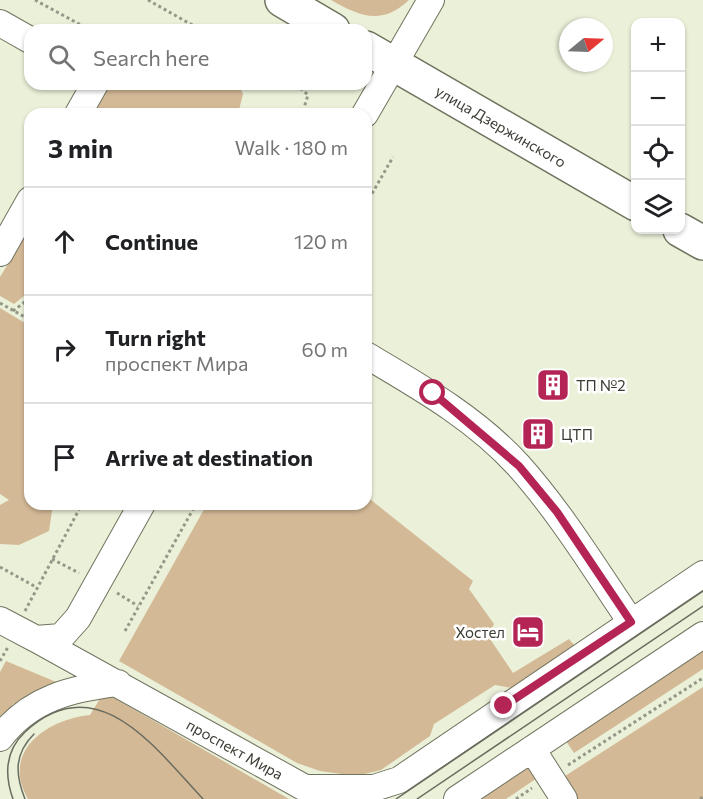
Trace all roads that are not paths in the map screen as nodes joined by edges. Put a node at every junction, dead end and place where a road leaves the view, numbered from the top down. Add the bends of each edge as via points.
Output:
1 (282, 0) edge
2 (432, 0) edge
3 (0, 23) edge
4 (323, 24) edge
5 (24, 37) edge
6 (372, 52) edge
7 (395, 65) junction
8 (92, 90) edge
9 (81, 108) edge
10 (369, 108) edge
11 (631, 201) edge
12 (24, 211) edge
13 (685, 233) edge
14 (703, 243) edge
15 (0, 253) edge
16 (372, 358) edge
17 (139, 510) edge
18 (703, 574) edge
19 (78, 618) junction
20 (0, 620) edge
21 (631, 622) junction
22 (703, 635) edge
23 (36, 639) junction
24 (77, 660) junction
25 (118, 683) junction
26 (0, 738) edge
27 (532, 749) junction
28 (456, 799) edge
29 (564, 799) edge

1 - 4 main road
2 - 7 street
3 - 5 street
6 - 7 main road, улица Дзержинского
7 - 10 street
7 - 11 main road, улица Дзержинского
8 - 9 street
12 - 15 street
13 - 14 main road
16 - 21 street via 433,393 519,466 557,512
17 - 19 street
18 - 21 street, проспект Мира
19 - 23 street via 60,637
19 - 24 street
20 - 23 street, проспект Мира
21 - 25 street, проспект Мира via 399,780 374,788 304,788
22 - 27 street
23 - 24 street, проспект Мира
24 - 25 street, проспект Мира
25 - 26 street via 90,686 40,701
27 - 28 street
27 - 29 street

